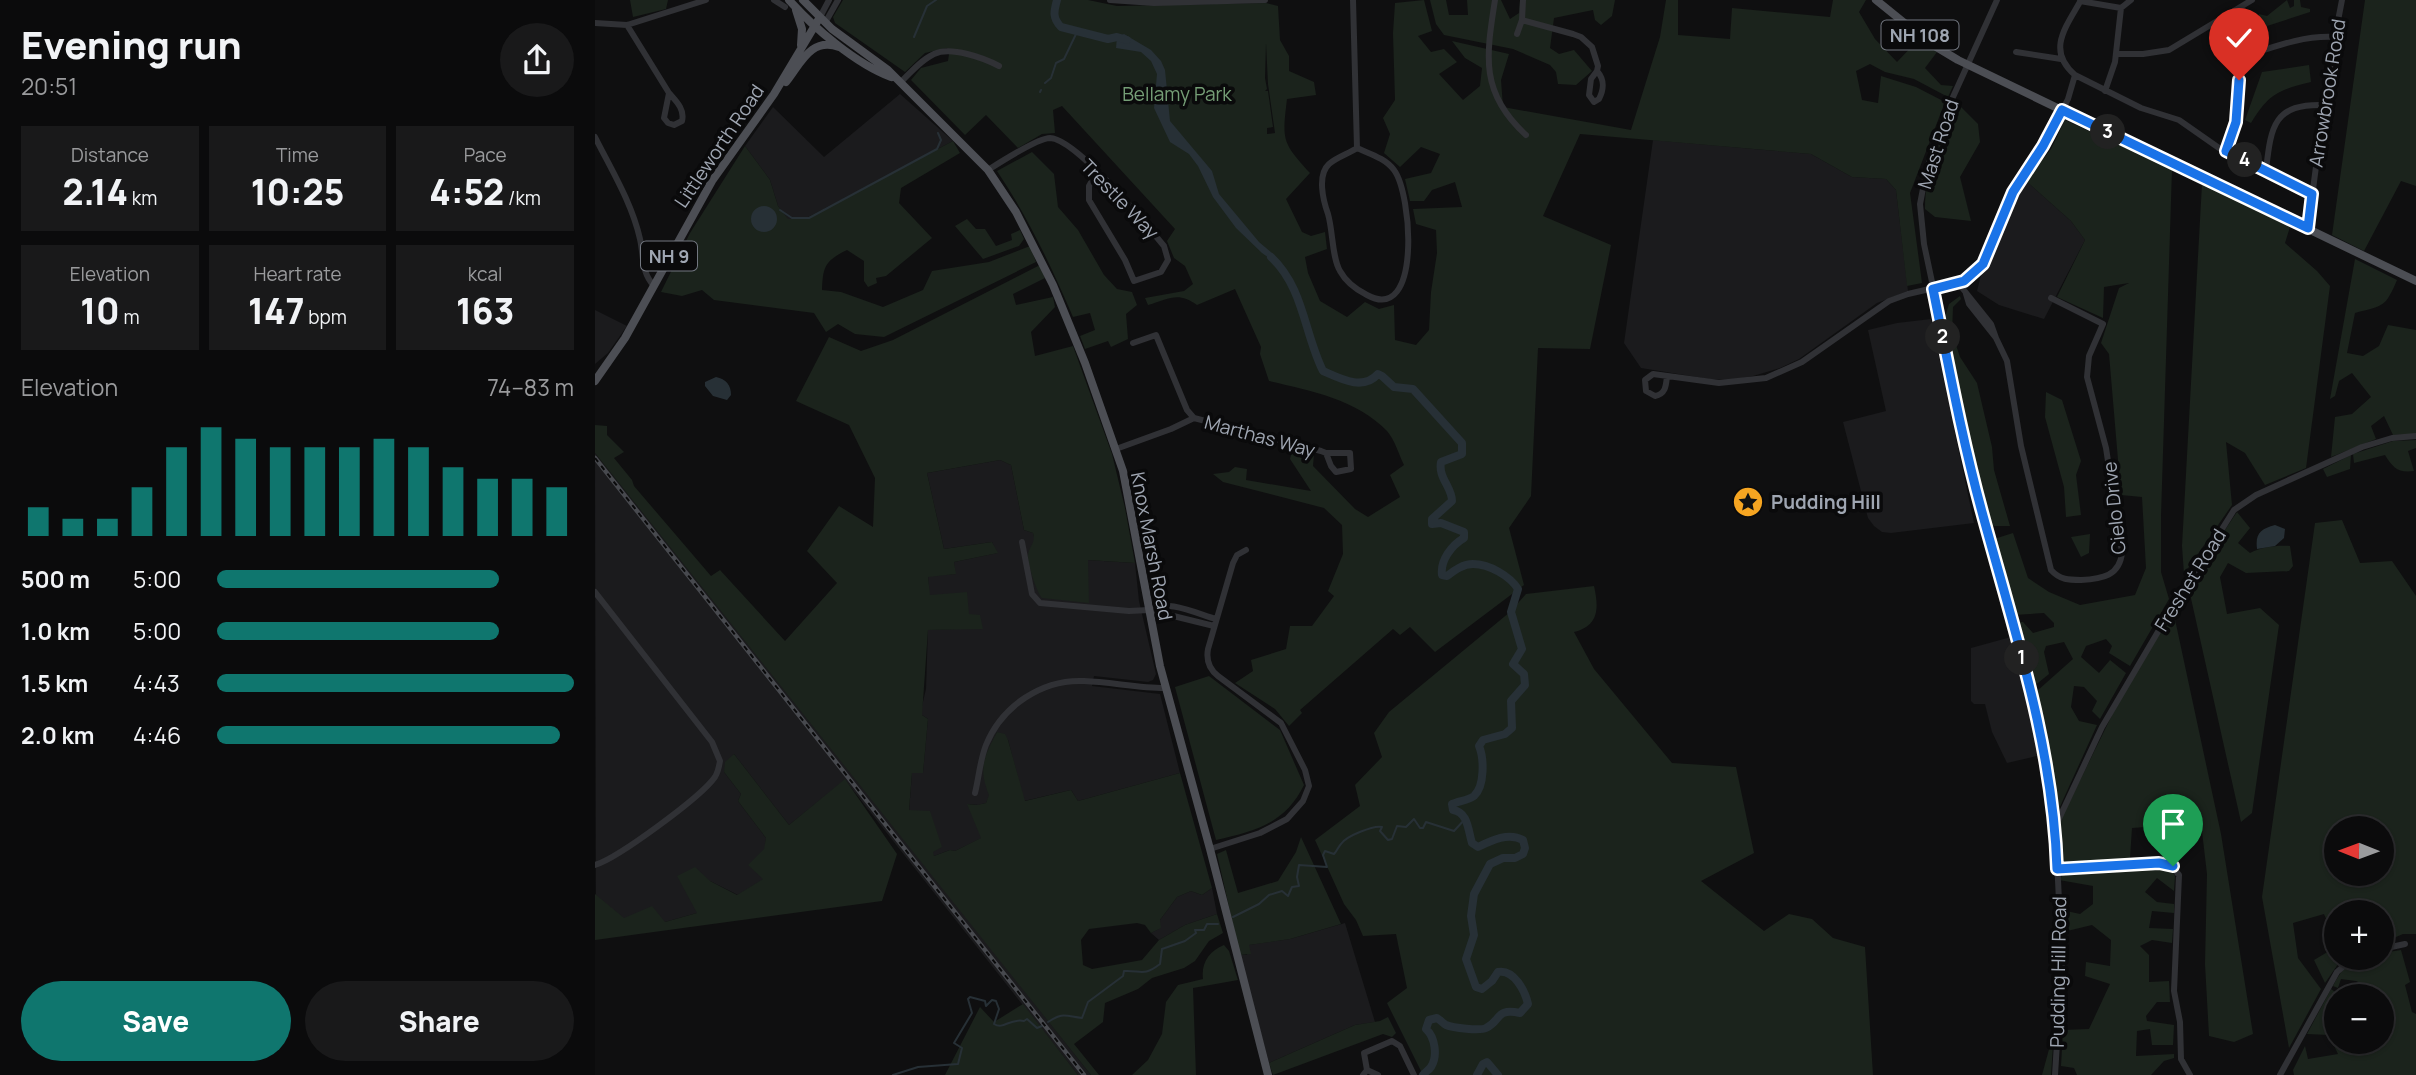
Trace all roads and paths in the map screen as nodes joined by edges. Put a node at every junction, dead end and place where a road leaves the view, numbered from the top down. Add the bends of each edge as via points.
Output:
1 (706, 0) edge
2 (775, 0) edge
3 (803, 0) edge
4 (829, 0) edge
5 (838, 0) edge
6 (1110, 0) edge
7 (1265, 0) edge
8 (1353, 0) edge
9 (1495, 0) edge
10 (1523, 0) edge
11 (1876, 0) edge
12 (1997, 0) edge
13 (2080, 0) edge
14 (2131, 0) edge
15 (2252, 0) edge
16 (2342, 0) edge
17 (790, 4) edge
18 (2121, 8) junction
19 (2233, 13) junction
20 (1522, 20) junction
21 (595, 23) edge
22 (820, 24) junction
23 (627, 25) junction
24 (1517, 34) dead end
25 (2335, 37) junction
26 (800, 49) junction
27 (846, 50) junction
28 (2016, 52) dead end
29 (2116, 54) junction
30 (2240, 58) junction
31 (2061, 59) junction
32 (1968, 65) junction
33 (999, 66) dead end
34 (1597, 71) dead end
35 (786, 73) junction
36 (2075, 75) junction
37 (897, 80) junction
38 (2105, 91) junction
39 (669, 93) junction
40 (773, 94) junction
41 (2325, 105) junction
42 (2062, 110) junction
43 (1526, 135) dead end
44 (595, 136) edge
45 (1357, 148) junction
46 (2226, 151) junction
47 (988, 170) junction
48 (2266, 170) junction
49 (1097, 172) junction
50 (2312, 194) junction
51 (2308, 228) junction
52 (2416, 281) edge
53 (1959, 284) junction
54 (654, 286) junction
55 (1933, 289) junction
56 (2051, 298) dead end
57 (1133, 343) dead end
58 (1667, 376) dead end
59 (595, 382) edge
60 (1194, 418) junction
61 (2416, 436) edge
62 (1116, 449) junction
63 (1326, 453) junction
64 (1022, 542) dead end
65 (1246, 550) dead end
66 (595, 592) edge
67 (1149, 610) junction
68 (1215, 623) junction
69 (1165, 688) junction
70 (975, 793) dead end
71 (2056, 827) junction
72 (1210, 849) junction
73 (595, 865) edge
74 (2057, 869) junction
75 (2405, 944) dead end
76 (2394, 946) edge
77 (2339, 970) edge
78 (1365, 1073) edge
79 (1268, 1075) edge
80 (1378, 1075) edge
81 (1414, 1075) edge
82 (2055, 1075) edge
83 (2190, 1075) edge
84 (2280, 1075) edge

1 - 23 street
2 - 17 street
3 - 22 main road, Knox Marsh Road
4 - 22 street
5 - 22 street
6 - 7 street
8 - 45 street
9 - 43 street via 1490,74 1499,105
10 - 20 street
11 - 32 main road, NH 108 via 1929,42
12 - 32 street, Mast Road
13 - 18 street
13 - 31 street via 2063,34
14 - 18 street
15 - 19 street
16 - 25 street, Arrowbrook Road
17 - 22 main road, Knox Marsh Road
17 - 26 main road via 802,29
18 - 29 street
19 - 29 street via 2169,50
19 - 30 street
20 - 24 street
20 - 34 street via 1581,37 1592,47
21 - 23 street
22 - 26 main road, Littleworth Road / NH 9
22 - 27 main road, Knox Marsh Road
22 - 35 main road, Littleworth Road / NH 9
22 - 37 main road, Knox Marsh Road
23 - 39 street
25 - 30 street via 2299,39
25 - 41 street, Arrowbrook Road
26 - 35 main road, Littleworth Road / NH 9
27 - 37 main road, Knox Marsh Road
27 - 40 main road via 817,45
28 - 31 street
29 - 38 street
30 - 46 street via 2236,122
31 - 36 street
32 - 42 main road, NH 108
32 - 55 street, Mast Road via 1921,188 1923,235
33 - 37 street via 946,51 934,54
35 - 40 main road, Littleworth Road / NH 9
36 - 38 street
36 - 42 street
37 - 47 main road, Knox Marsh Road
38 - 46 street via 2179,120
39 - 39 street via 683,115 674,125 664,118
40 - 54 main road, Littleworth Road / NH 9 via 712,181
41 - 48 street via 2298,107 2280,118 2270,136
41 - 50 street, Arrowbrook Road
42 - 51 main road, NH 108
42 - 53 street via 2013,192 1983,264
44 - 54 street via 634,218 644,272
45 - 45 street via 1332,162 1322,179 1335,259 1353,286 1377,300 1387,299 1396,294 1406,270 1407,213 1394,171 1380,158
46 - 48 street
47 - 49 street, Trestle Way via 1048,138 1063,143
47 - 62 main road, Knox Marsh Road via 1042,261
48 - 50 street
49 - 49 street, Trestle Way via 1164,246 1167,264 1160,272 1134,281 1089,201 1089,186
50 - 51 street, Arrowbrook Road
51 - 52 main road, NH 108
53 - 55 street
53 - 56 street, Cielo Drive via 1996,338 2009,368 2021,446 2051,570 2066,580 2096,579 2108,576 2120,563 2121,547 2106,448 2087,377 2089,356 2103,324
54 - 59 main road, Littleworth Road / NH 9
55 - 58 street via 1881,305 1812,356 1779,373 1719,383
55 - 71 street, Mast Road via 1974,481 2038,716
57 - 60 street via 1156,335
60 - 62 street
60 - 63 street, Marthas Way
61 - 71 street, Freshet Road via 2362,447 2256,495 2234,510 2112,708
62 - 67 main road, Knox Marsh Road via 1128,490
63 - 63 street, Marthas Way via 1336,472 1351,469 1350,453
64 - 67 street via 1032,594 1038,603
65 - 68 street via 1235,558
66 - 73 street via 712,742 720,761 714,777 694,796 615,856
67 - 68 street via 1166,605
67 - 69 main road, Knox Marsh Road
68 - 72 street via 1207,654 1210,668 1282,723 1309,786 1303,801 1287,818 1260,834
69 - 70 street via 1071,681 1032,694 994,729
69 - 72 main road, Knox Marsh Road
71 - 74 street, Pudding Hill Road
72 - 79 main road, Knox Marsh Road
74 - 82 street, Pudding Hill Road via 2062,978
74 - 83 street via 2169,863 2179,875 2174,991 2181,1059
75 - 76 street
77 - 84 street
78 - 80 street
78 - 81 street via 1364,1053 1392,1041 1401,1046

